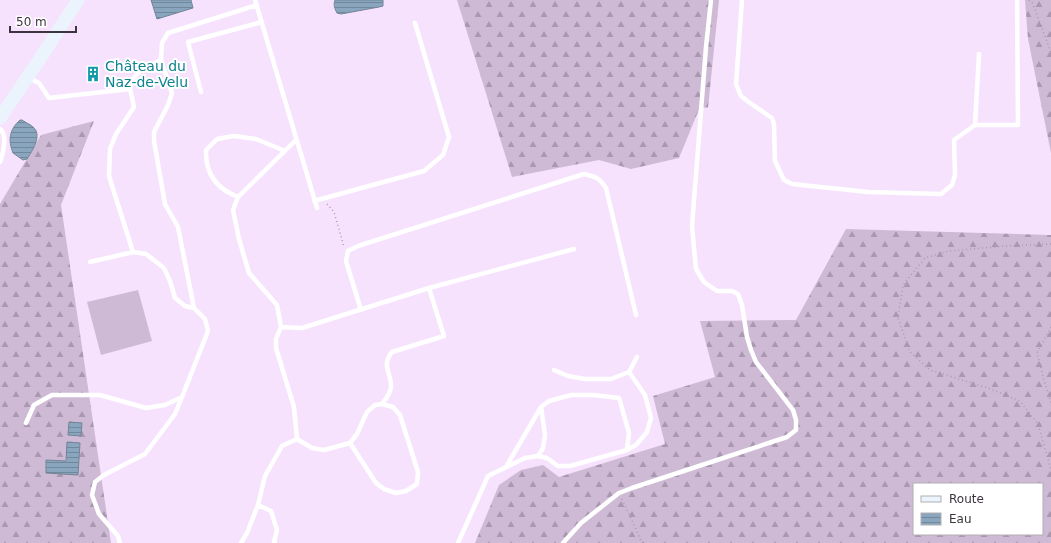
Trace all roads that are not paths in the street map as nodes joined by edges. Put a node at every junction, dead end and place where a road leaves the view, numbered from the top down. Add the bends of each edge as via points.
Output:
1 (78, 0) edge
2 (711, 0) edge
3 (742, 0) edge
4 (1017, 0) edge
5 (256, 3) edge
6 (262, 22) junction
7 (414, 23) dead end
8 (980, 54) dead end
9 (161, 60) junction
10 (28, 77) junction
11 (130, 89) junction
12 (201, 92) dead end
13 (0, 118) edge
14 (975, 125) junction
15 (0, 129) edge
16 (296, 140) junction
17 (285, 151) junction
18 (0, 162) edge
19 (238, 197) junction
20 (314, 201) junction
21 (317, 208) dead end
22 (574, 249) dead end
23 (133, 252) junction
24 (90, 262) dead end
25 (429, 288) junction
26 (194, 308) junction
27 (361, 310) junction
28 (636, 315) dead end
29 (281, 327) junction
30 (636, 357) dead end
31 (554, 370) dead end
32 (629, 372) junction
33 (182, 397) junction
34 (382, 404) junction
35 (540, 407) junction
36 (26, 423) dead end
37 (297, 439) junction
38 (350, 443) junction
39 (627, 450) junction
40 (538, 456) junction
41 (506, 467) junction
42 (258, 505) junction
43 (120, 543) edge
44 (241, 543) edge
45 (275, 543) edge
46 (458, 543) edge
47 (563, 543) edge

1 - 10 street
2 - 47 lane via 692,226 696,269 704,282 717,291 732,291 738,294 753,356 793,410 796,430 787,436 620,493 581,523
3 - 14 lane via 736,84 741,96 772,118 775,161 784,180 792,184 868,192 941,194 952,185 954,140
4 - 14 lane via 1018,125
5 - 6 lane
5 - 9 lane via 168,33 162,43
6 - 12 lane via 188,42
6 - 16 lane
7 - 20 lane via 449,137 443,155 424,171
8 - 14 lane
9 - 11 lane via 142,69 130,82
9 - 26 lane via 172,93 154,132 154,141 165,204 178,227
10 - 11 lane via 39,83 49,98
10 - 13 street
11 - 23 lane via 134,107 116,134 110,149 110,176
15 - 18 lane via 4,135
16 - 17 lane
16 - 20 lane
17 - 19 lane
17 - 19 lane via 256,139 234,136 217,139 206,150 206,164 214,180 228,193
19 - 29 lane via 233,210 249,273 277,305
20 - 21 lane
22 - 25 lane
23 - 24 lane
23 - 26 lane via 146,254 164,268 175,298 185,306
25 - 27 lane
25 - 34 lane via 444,336 392,352 387,358 391,387
26 - 33 lane via 205,319 208,331
27 - 28 lane via 346,261 348,251 584,174 601,180 606,188
27 - 29 lane via 302,328
29 - 37 lane via 276,339 276,348 294,406
30 - 32 lane
31 - 32 lane via 585,379 612,379
32 - 39 lane via 644,395 651,418 647,432 636,445
33 - 36 lane via 165,405 146,408 100,395 52,395 34,405
33 - 43 lane via 175,414 145,454 95,482 92,495 99,514 118,536
34 - 38 lane via 374,405 367,412
34 - 38 lane via 393,407 400,415 418,472 417,484 406,491 396,493 384,489 376,483
35 - 39 lane via 548,401 571,395 620,398 629,433
35 - 40 lane via 545,435 543,448
35 - 41 lane
37 - 38 lane via 312,448 324,450
37 - 42 lane via 282,446 265,476
39 - 40 lane via 570,466 558,466 547,458
40 - 41 lane via 526,458
41 - 46 lane via 488,476
42 - 44 lane
42 - 45 lane via 271,511 277,530

